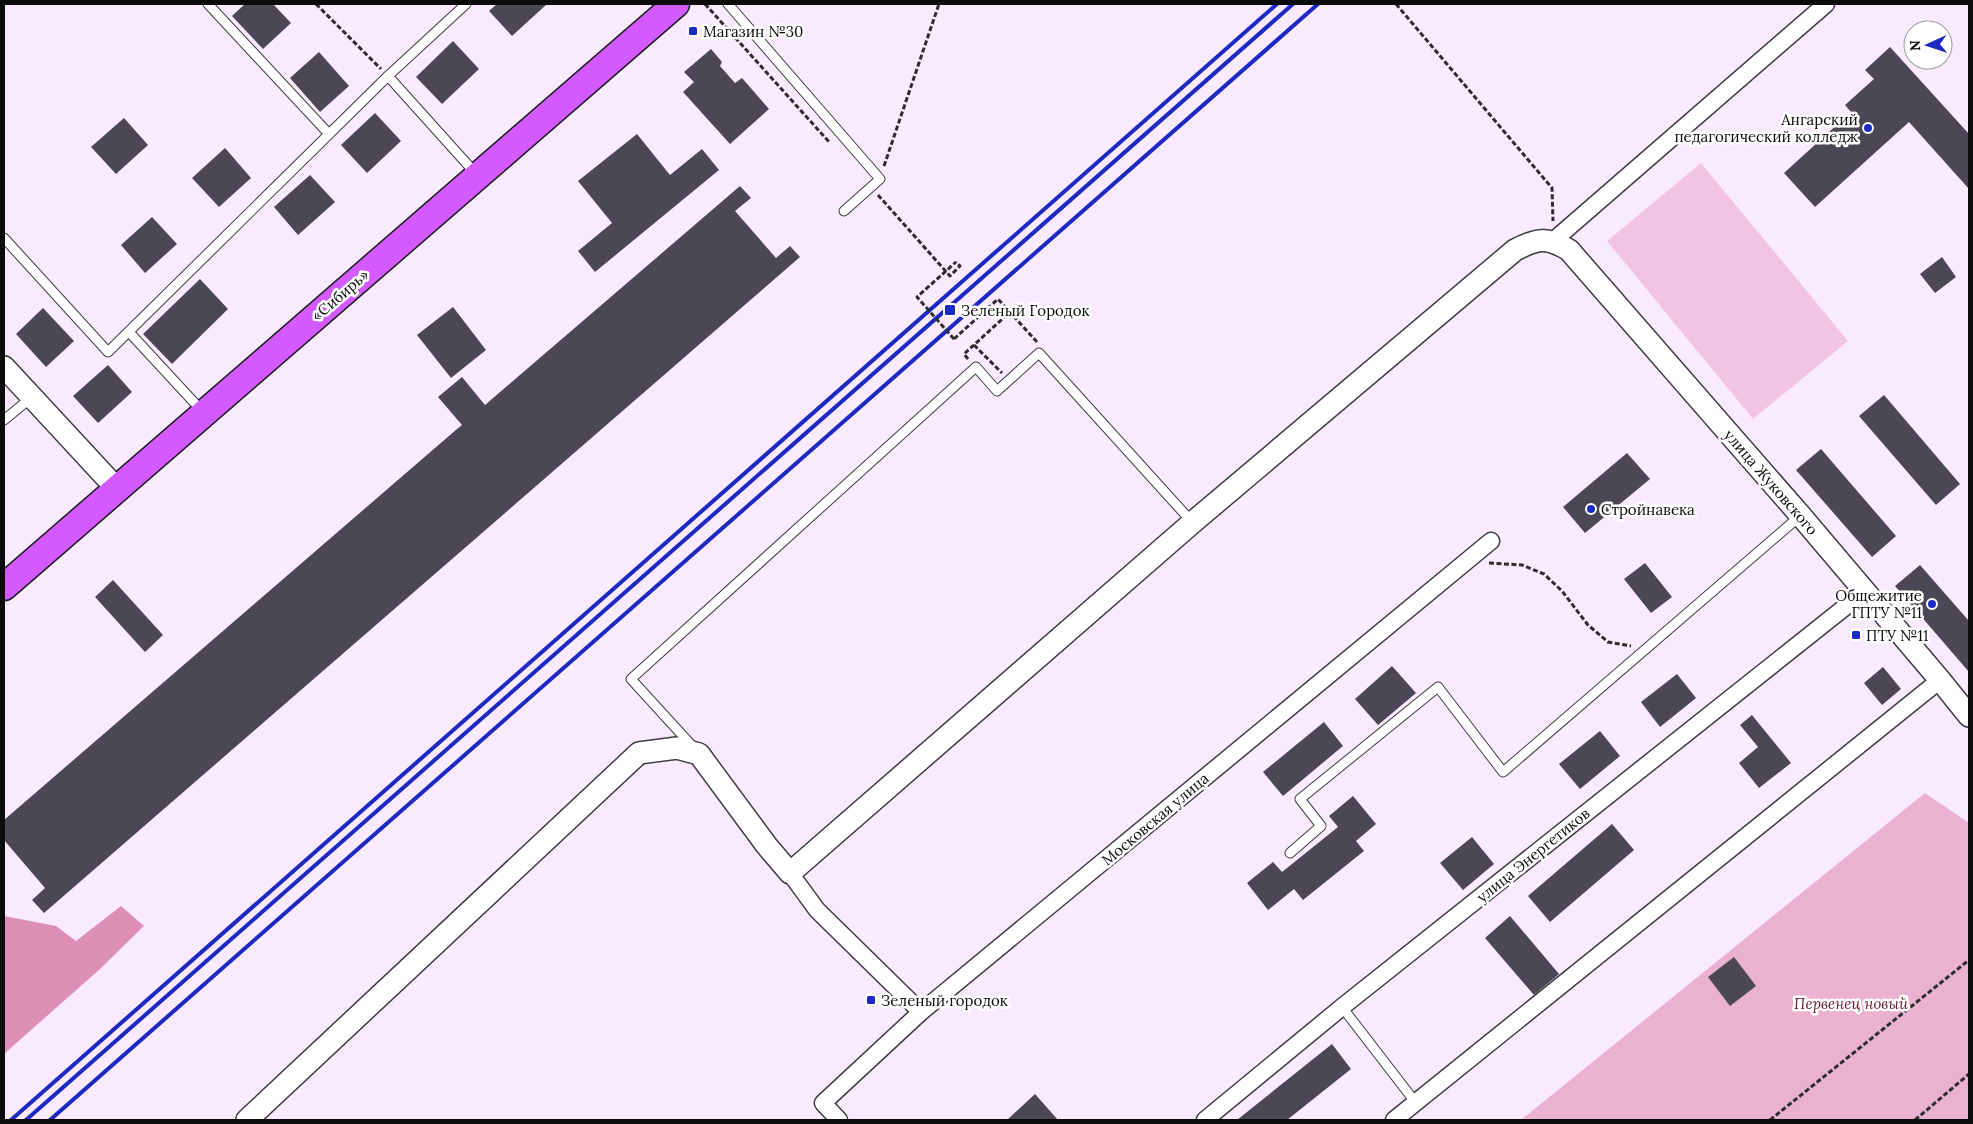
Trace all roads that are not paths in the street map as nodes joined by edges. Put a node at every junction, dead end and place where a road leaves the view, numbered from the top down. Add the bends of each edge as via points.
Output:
1 (208, 4) edge
2 (466, 4) edge
3 (676, 4) edge
4 (728, 4) edge
5 (1826, 4) edge
6 (388, 76) junction
7 (329, 134) junction
8 (477, 176) junction
9 (844, 211) dead end
10 (4, 238) edge
11 (1561, 246) junction
12 (129, 332) junction
13 (4, 367) edge
14 (32, 397) junction
15 (204, 413) junction
16 (4, 420) edge
17 (118, 489) junction
18 (1800, 516) junction
19 (1192, 523) junction
20 (1491, 541) dead end
21 (4, 587) edge
22 (1864, 592) junction
23 (1940, 680) junction
24 (1969, 716) edge
25 (699, 754) junction
26 (1290, 853) dead end
27 (790, 873) junction
28 (1342, 1007) junction
29 (921, 1012) junction
30 (1416, 1103) junction
31 (247, 1120) edge
32 (839, 1120) edge
33 (1205, 1120) edge
34 (1394, 1120) edge

1 - 7 lane
2 - 6 lane
3 - 8 main road, «Сибирь»
4 - 9 lane via 880,179
5 - 11 street
6 - 7 lane
6 - 8 lane
7 - 12 lane
8 - 15 main road, «Сибирь»
10 - 12 lane via 108,352
11 - 18 street, улица Жуковского
11 - 19 street via 1529,243 1515,250
12 - 15 lane
13 - 14 street
14 - 16 lane
14 - 17 street
15 - 17 main road, «Сибирь»
17 - 21 main road, «Сибирь»
18 - 22 street, улица Жуковского
18 - 26 lane via 1503,772 1438,687 1300,798 1321,826
19 - 25 lane via 1039,353 997,391 976,367 631,679
19 - 27 street
20 - 29 street, Московская улица
22 - 23 street, улица Жуковского
22 - 28 street, улица Энергетиков
23 - 24 street, улица Жуковского
23 - 30 street
25 - 27 street
25 - 31 street via 677,748 639,752
27 - 29 street via 817,910
28 - 30 lane
28 - 33 street, улица Энергетиков
29 - 32 street, Московская улица via 823,1103
30 - 34 street

